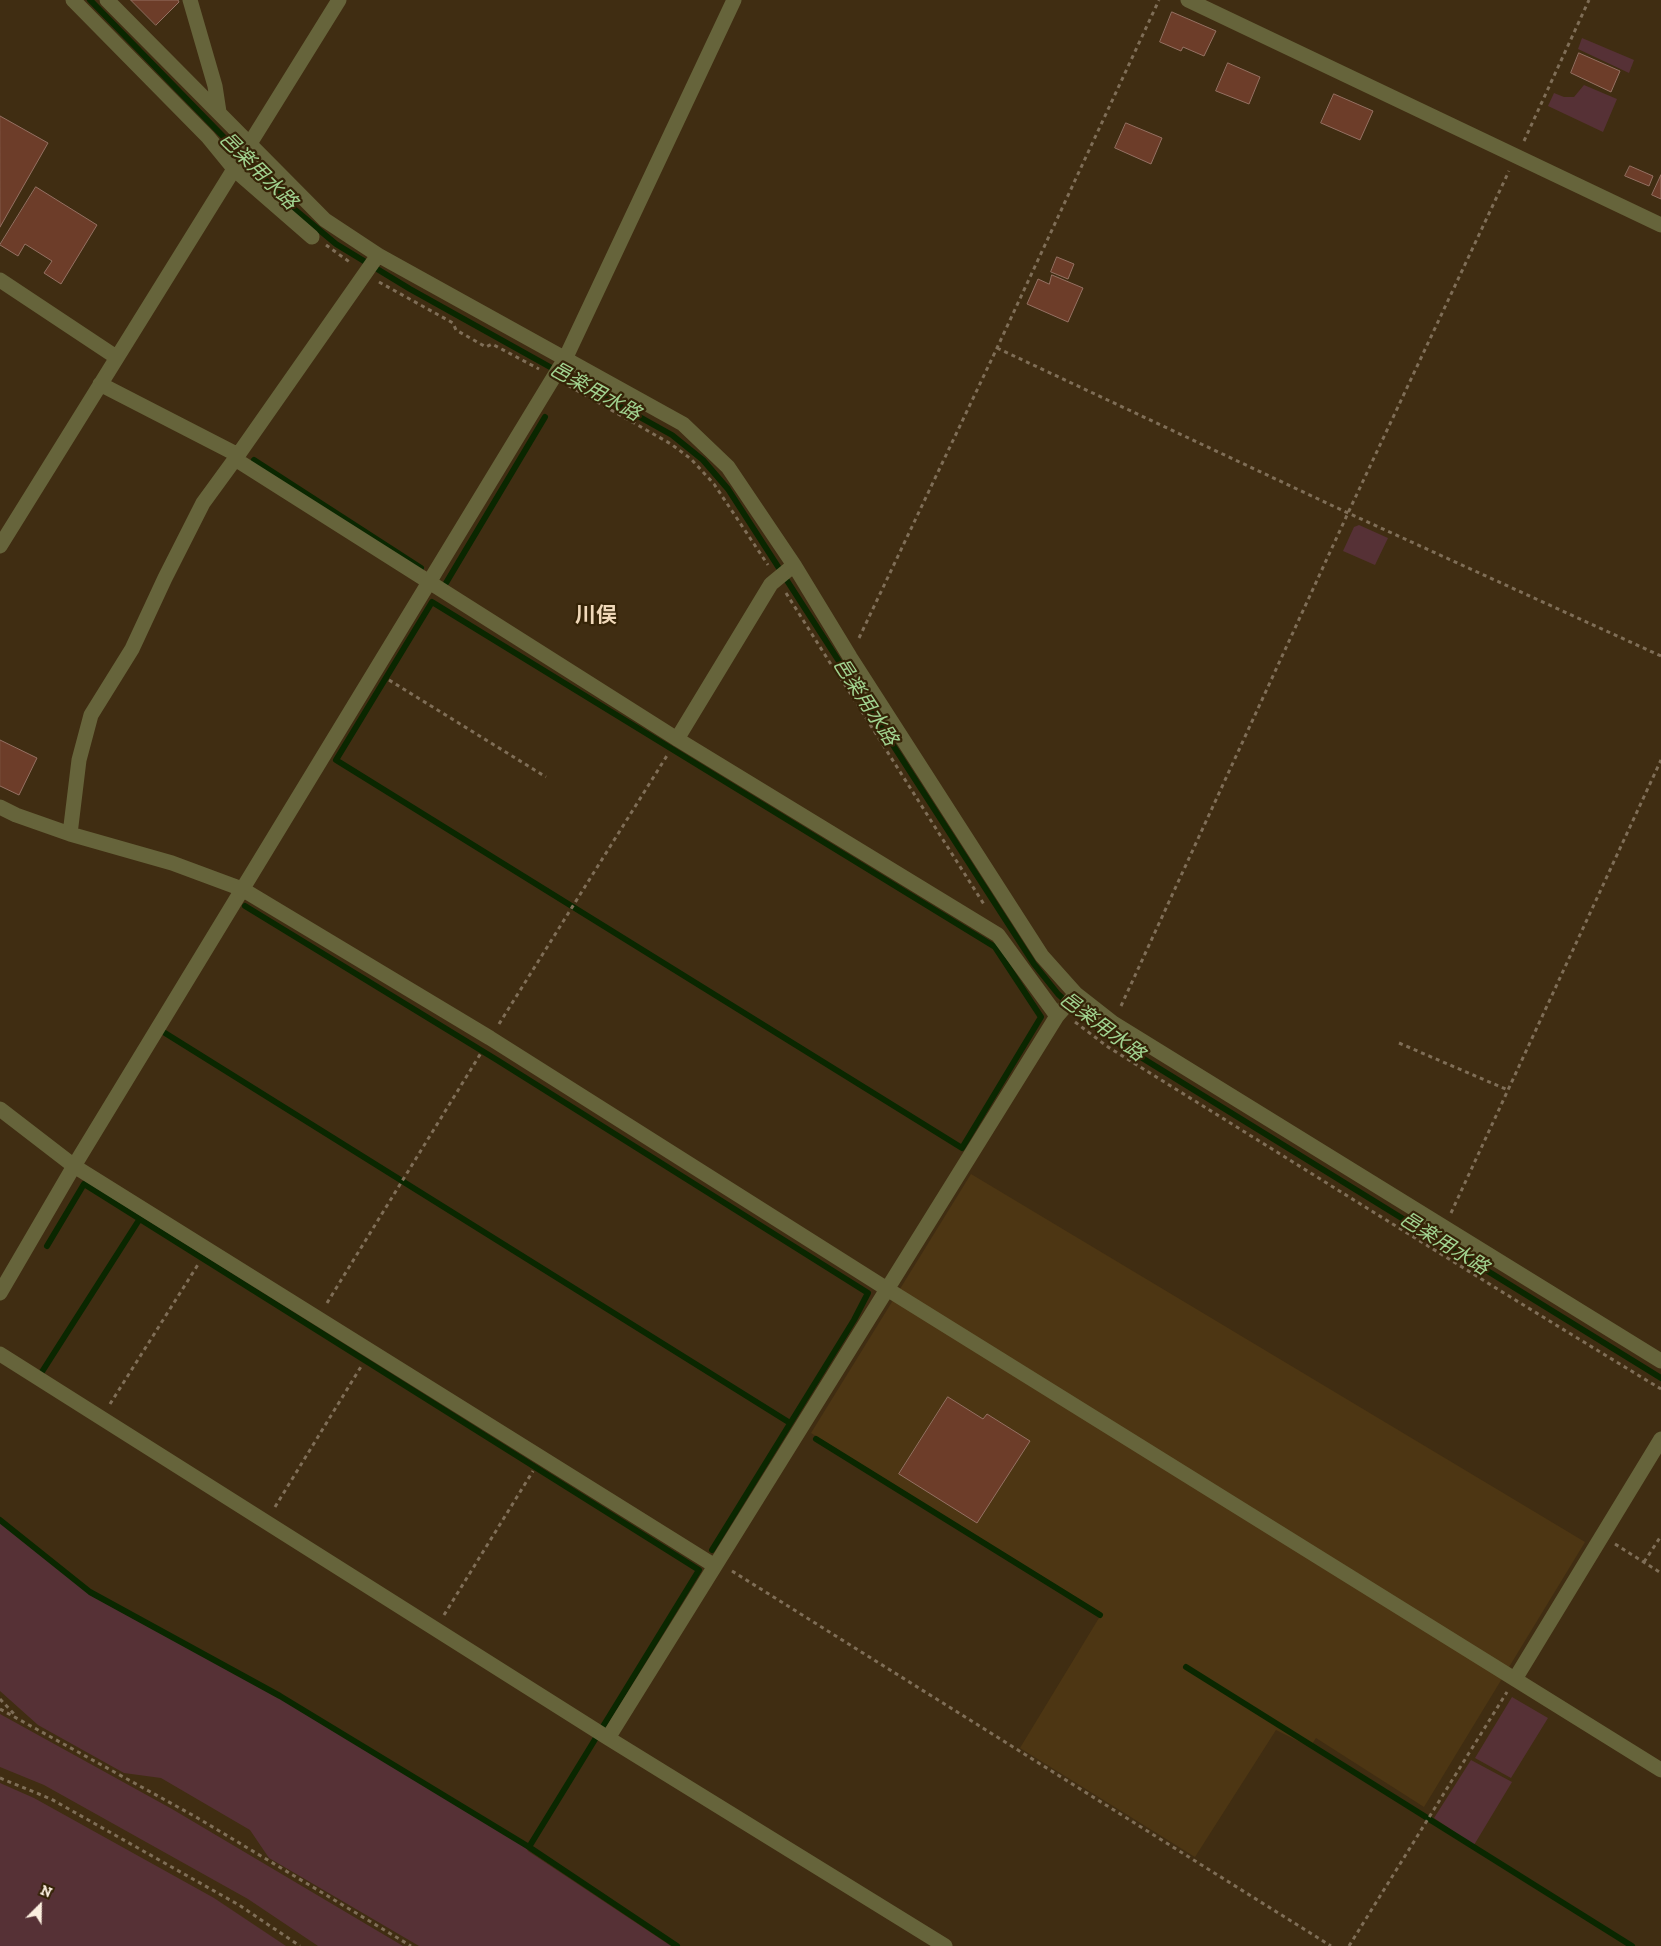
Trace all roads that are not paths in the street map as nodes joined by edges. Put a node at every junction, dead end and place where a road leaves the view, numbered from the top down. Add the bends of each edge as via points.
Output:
1 (73, 0) edge
2 (108, 0) edge
3 (190, 0) edge
4 (339, 0) edge
5 (734, 0) edge
6 (1188, 0) edge
7 (219, 112) junction
8 (250, 145) junction
9 (235, 170) junction
10 (1661, 225) edge
11 (312, 237) road end
12 (378, 254) junction
13 (0, 280) edge
14 (116, 357) junction
15 (566, 358) junction
16 (100, 384) junction
17 (237, 457) junction
18 (0, 546) edge
19 (794, 565) junction
20 (428, 582) junction
21 (678, 739) junction
22 (0, 807) edge
23 (70, 834) junction
24 (242, 889) junction
25 (1076, 994) junction
26 (1059, 1013) junction
27 (0, 1109) edge
28 (74, 1166) junction
29 (887, 1289) junction
30 (0, 1293) edge
31 (0, 1354) edge
32 (1661, 1361) edge
33 (1661, 1439) edge
34 (716, 1564) junction
35 (1515, 1679) junction
36 (608, 1738) junction
37 (1661, 1770) edge
38 (946, 1946) edge

1 - 9 street via 208,137
2 - 7 street
3 - 7 street via 215,86
4 - 8 street
5 - 15 street
6 - 10 street
7 - 8 street
8 - 9 street
8 - 12 street via 325,220
9 - 11 street
9 - 14 street
12 - 15 street
12 - 17 street
13 - 14 street
14 - 16 street
15 - 19 street via 683,424 728,467
15 - 20 street
16 - 17 street
16 - 18 street
17 - 20 street
17 - 23 street via 203,503 132,649 91,715 79,760
19 - 21 street via 771,584
19 - 25 street via 1042,956
20 - 21 street
20 - 24 street
21 - 26 street via 998,935
22 - 23 street via 16,816
23 - 24 street via 172,863
24 - 28 street
24 - 29 street via 498,1044
25 - 26 street
25 - 32 street via 1113,1023
26 - 29 street
27 - 28 street
28 - 30 street
28 - 34 street
29 - 34 street
29 - 35 street
31 - 36 street
33 - 35 street
34 - 36 street
35 - 37 street
36 - 38 street

